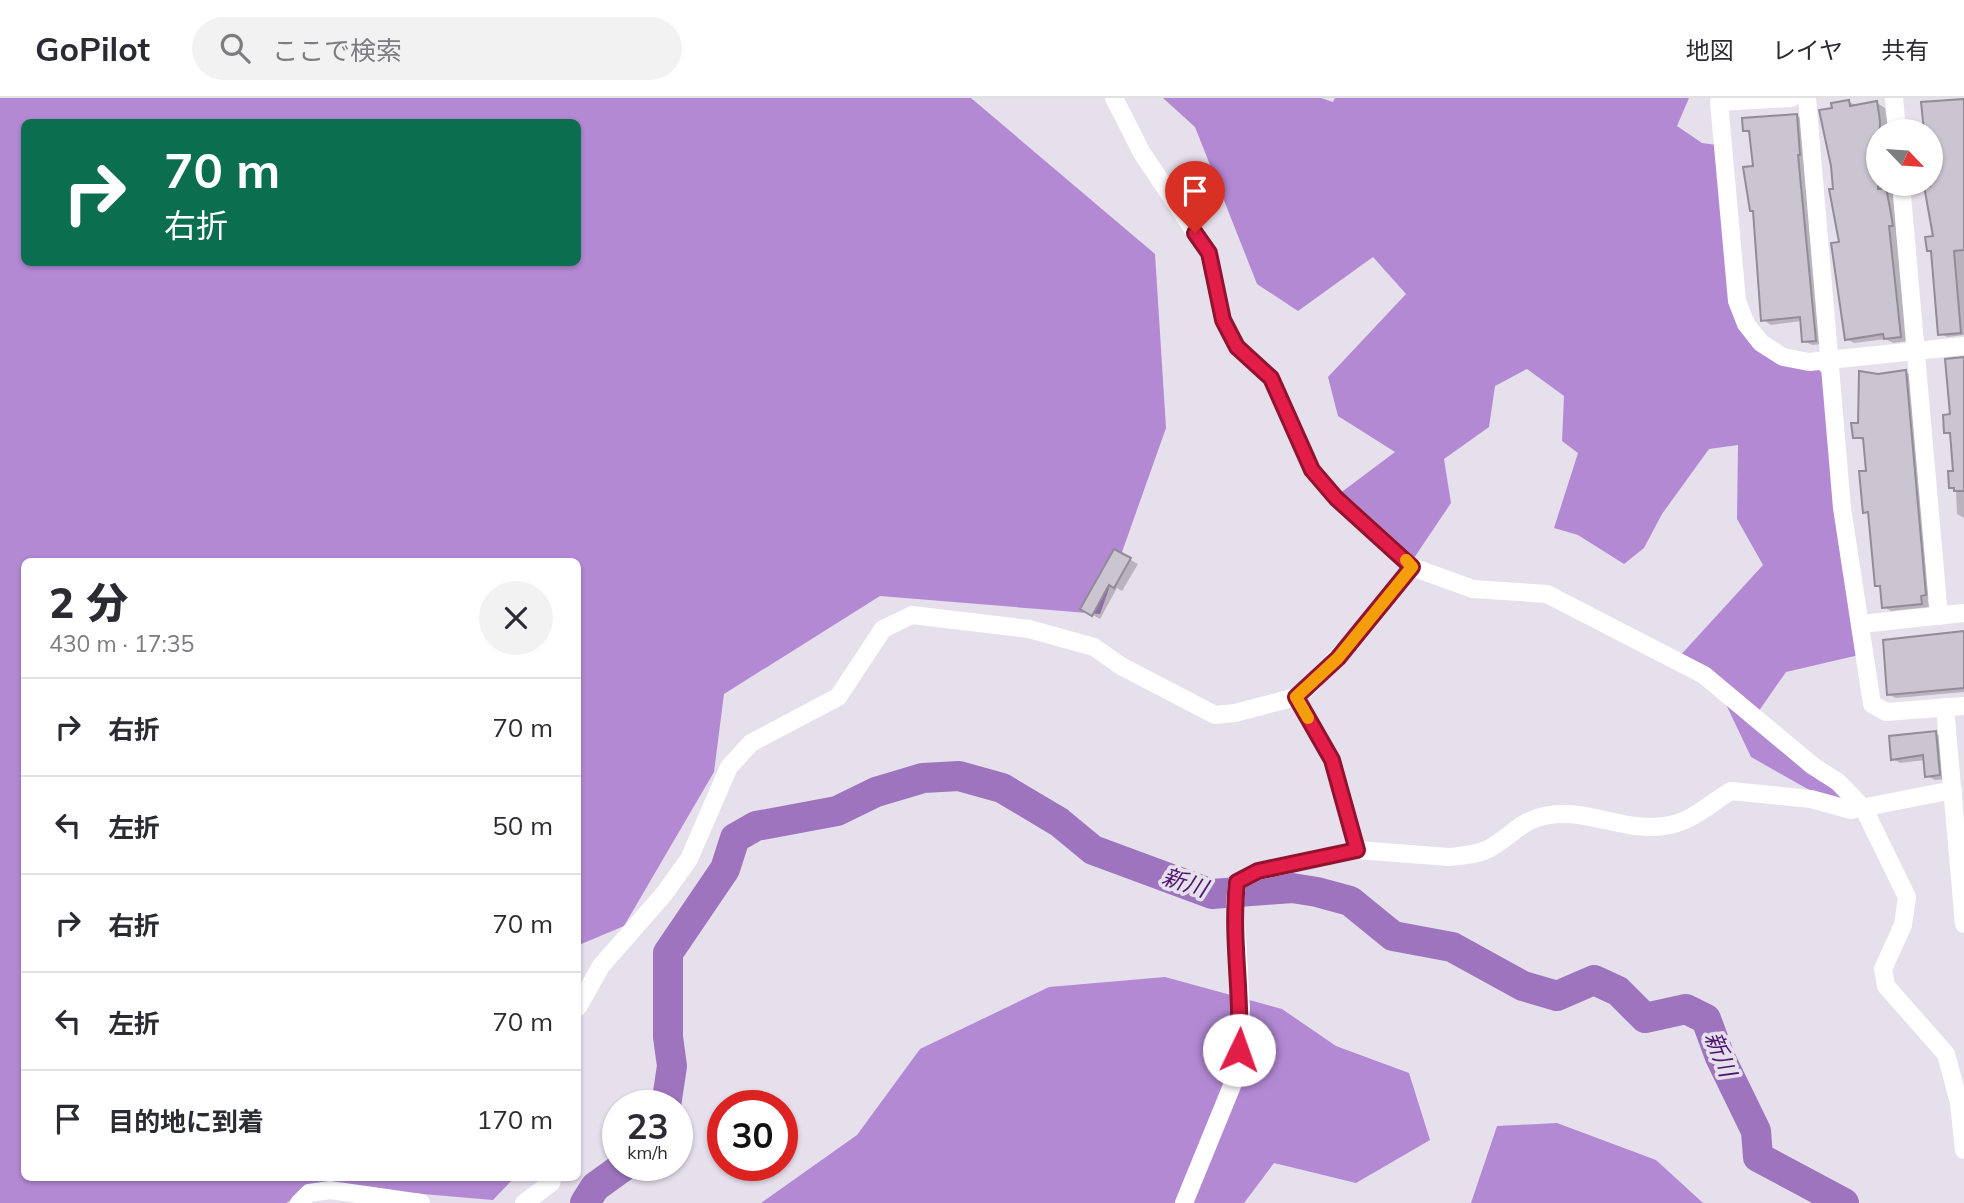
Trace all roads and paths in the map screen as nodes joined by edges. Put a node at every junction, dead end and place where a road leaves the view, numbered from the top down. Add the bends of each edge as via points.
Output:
1 (1114, 98) edge
2 (1791, 98) edge
3 (1807, 98) edge
4 (1894, 98) edge
5 (1896, 119) edge
6 (1902, 196) edge
7 (1964, 346) edge
8 (1915, 350) junction
9 (1829, 361) junction
10 (1412, 567) junction
11 (1964, 613) edge
12 (1940, 615) junction
13 (1861, 624) junction
14 (1296, 697) junction
15 (1964, 705) edge
16 (1945, 707) junction
17 (1953, 790) junction
18 (1864, 809) junction
19 (1357, 850) junction
20 (1962, 879) edge
21 (1964, 924) edge
22 (581, 1002) edge
23 (1964, 1150) edge
24 (552, 1181) edge
25 (299, 1203) edge
26 (421, 1203) edge
27 (524, 1203) edge
28 (1184, 1203) edge

1 - 10 street via 1142,153 1209,253 1223,320 1237,347 1271,378 1312,470
2 - 9 street via 1719,102 1737,301 1753,335 1772,351 1796,360
3 - 9 street
4 - 5 street
6 - 8 street
7 - 8 street
8 - 9 street
8 - 12 street
9 - 13 street via 1842,508
10 - 14 street via 1333,663
10 - 18 street via 1473,589 1547,594 1704,675 1838,782
11 - 12 street
12 - 13 street
13 - 16 street via 1872,704 1886,712
14 - 19 street via 1332,760
14 - 22 street via 1215,715 1094,647 1029,629 912,615 883,629 838,698 751,743 729,767 689,859 601,966
15 - 16 street
16 - 17 street
17 - 18 street
17 - 20 street
18 - 19 street via 1731,790 1695,816 1672,825 1630,826 1566,814 1536,818 1485,850 1463,855
18 - 23 street via 1907,897 1903,925 1883,969 1886,986 1946,1054 1959,1103
19 - 28 street via 1258,871 1237,882 1238,1071
20 - 21 street
24 - 27 street
25 - 26 street via 309,1193 330,1190

